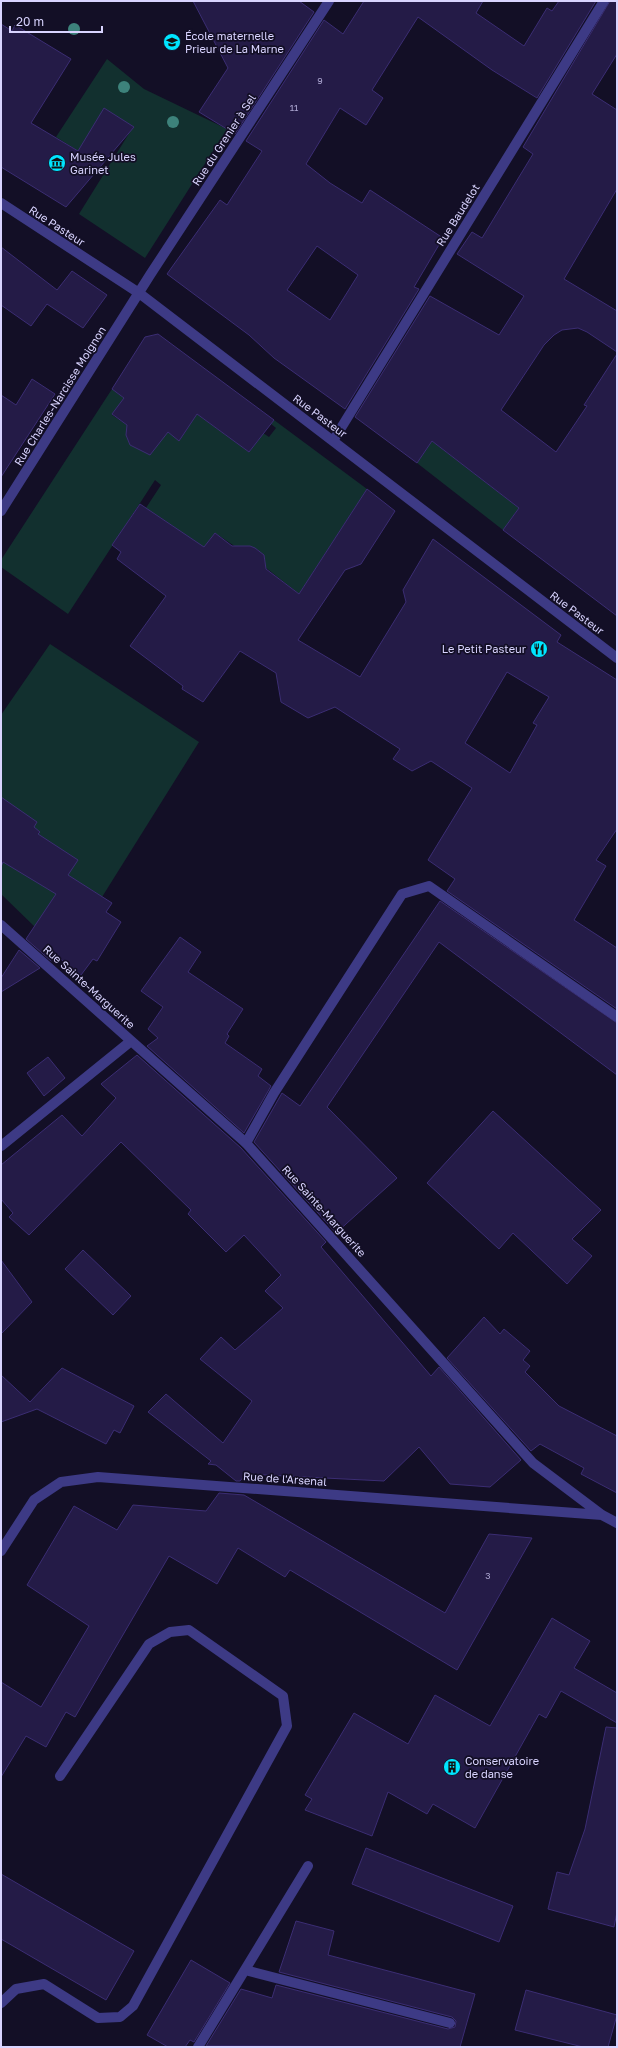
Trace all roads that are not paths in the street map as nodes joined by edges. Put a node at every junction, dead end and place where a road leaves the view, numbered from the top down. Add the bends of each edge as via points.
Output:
1 (329, 1) edge
2 (604, 1) edge
3 (1, 203) edge
4 (139, 293) junction
5 (333, 441) junction
6 (1, 511) edge
7 (617, 658) edge
8 (1, 925) edge
9 (617, 1017) edge
10 (131, 1040) junction
11 (246, 1143) junction
12 (1, 1146) edge
13 (602, 1515) junction
14 (617, 1523) edge
15 (1, 1552) edge
16 (60, 1776) dead end
17 (308, 1866) dead end
18 (245, 1970) junction
19 (1, 2003) edge
20 (450, 2022) dead end
21 (198, 2047) edge

1 - 4 street, Rue du Grenier à Sel
2 - 5 street, Rue Baudelot
3 - 4 street, Rue Pasteur
4 - 5 street, Rue Pasteur
4 - 6 street, Rue Charles-Narcisse Moignon
5 - 7 street, Rue Pasteur
8 - 10 street, Rue Sainte-Marguerite
9 - 11 street via 429,886 402,894 274,1093
10 - 11 street, Rue Sainte-Marguerite
10 - 12 street
11 - 13 street, Rue Sainte-Marguerite via 533,1463
13 - 14 street, Rue Sainte-Marguerite
13 - 15 street, Rue de l'Arsenal via 98,1477 61,1482 34,1500
16 - 19 street via 149,1644 170,1632 189,1630 283,1696 287,1726 133,2006 120,2017 98,2018 44,1984 16,1989
17 - 18 street
18 - 20 street
18 - 21 street

